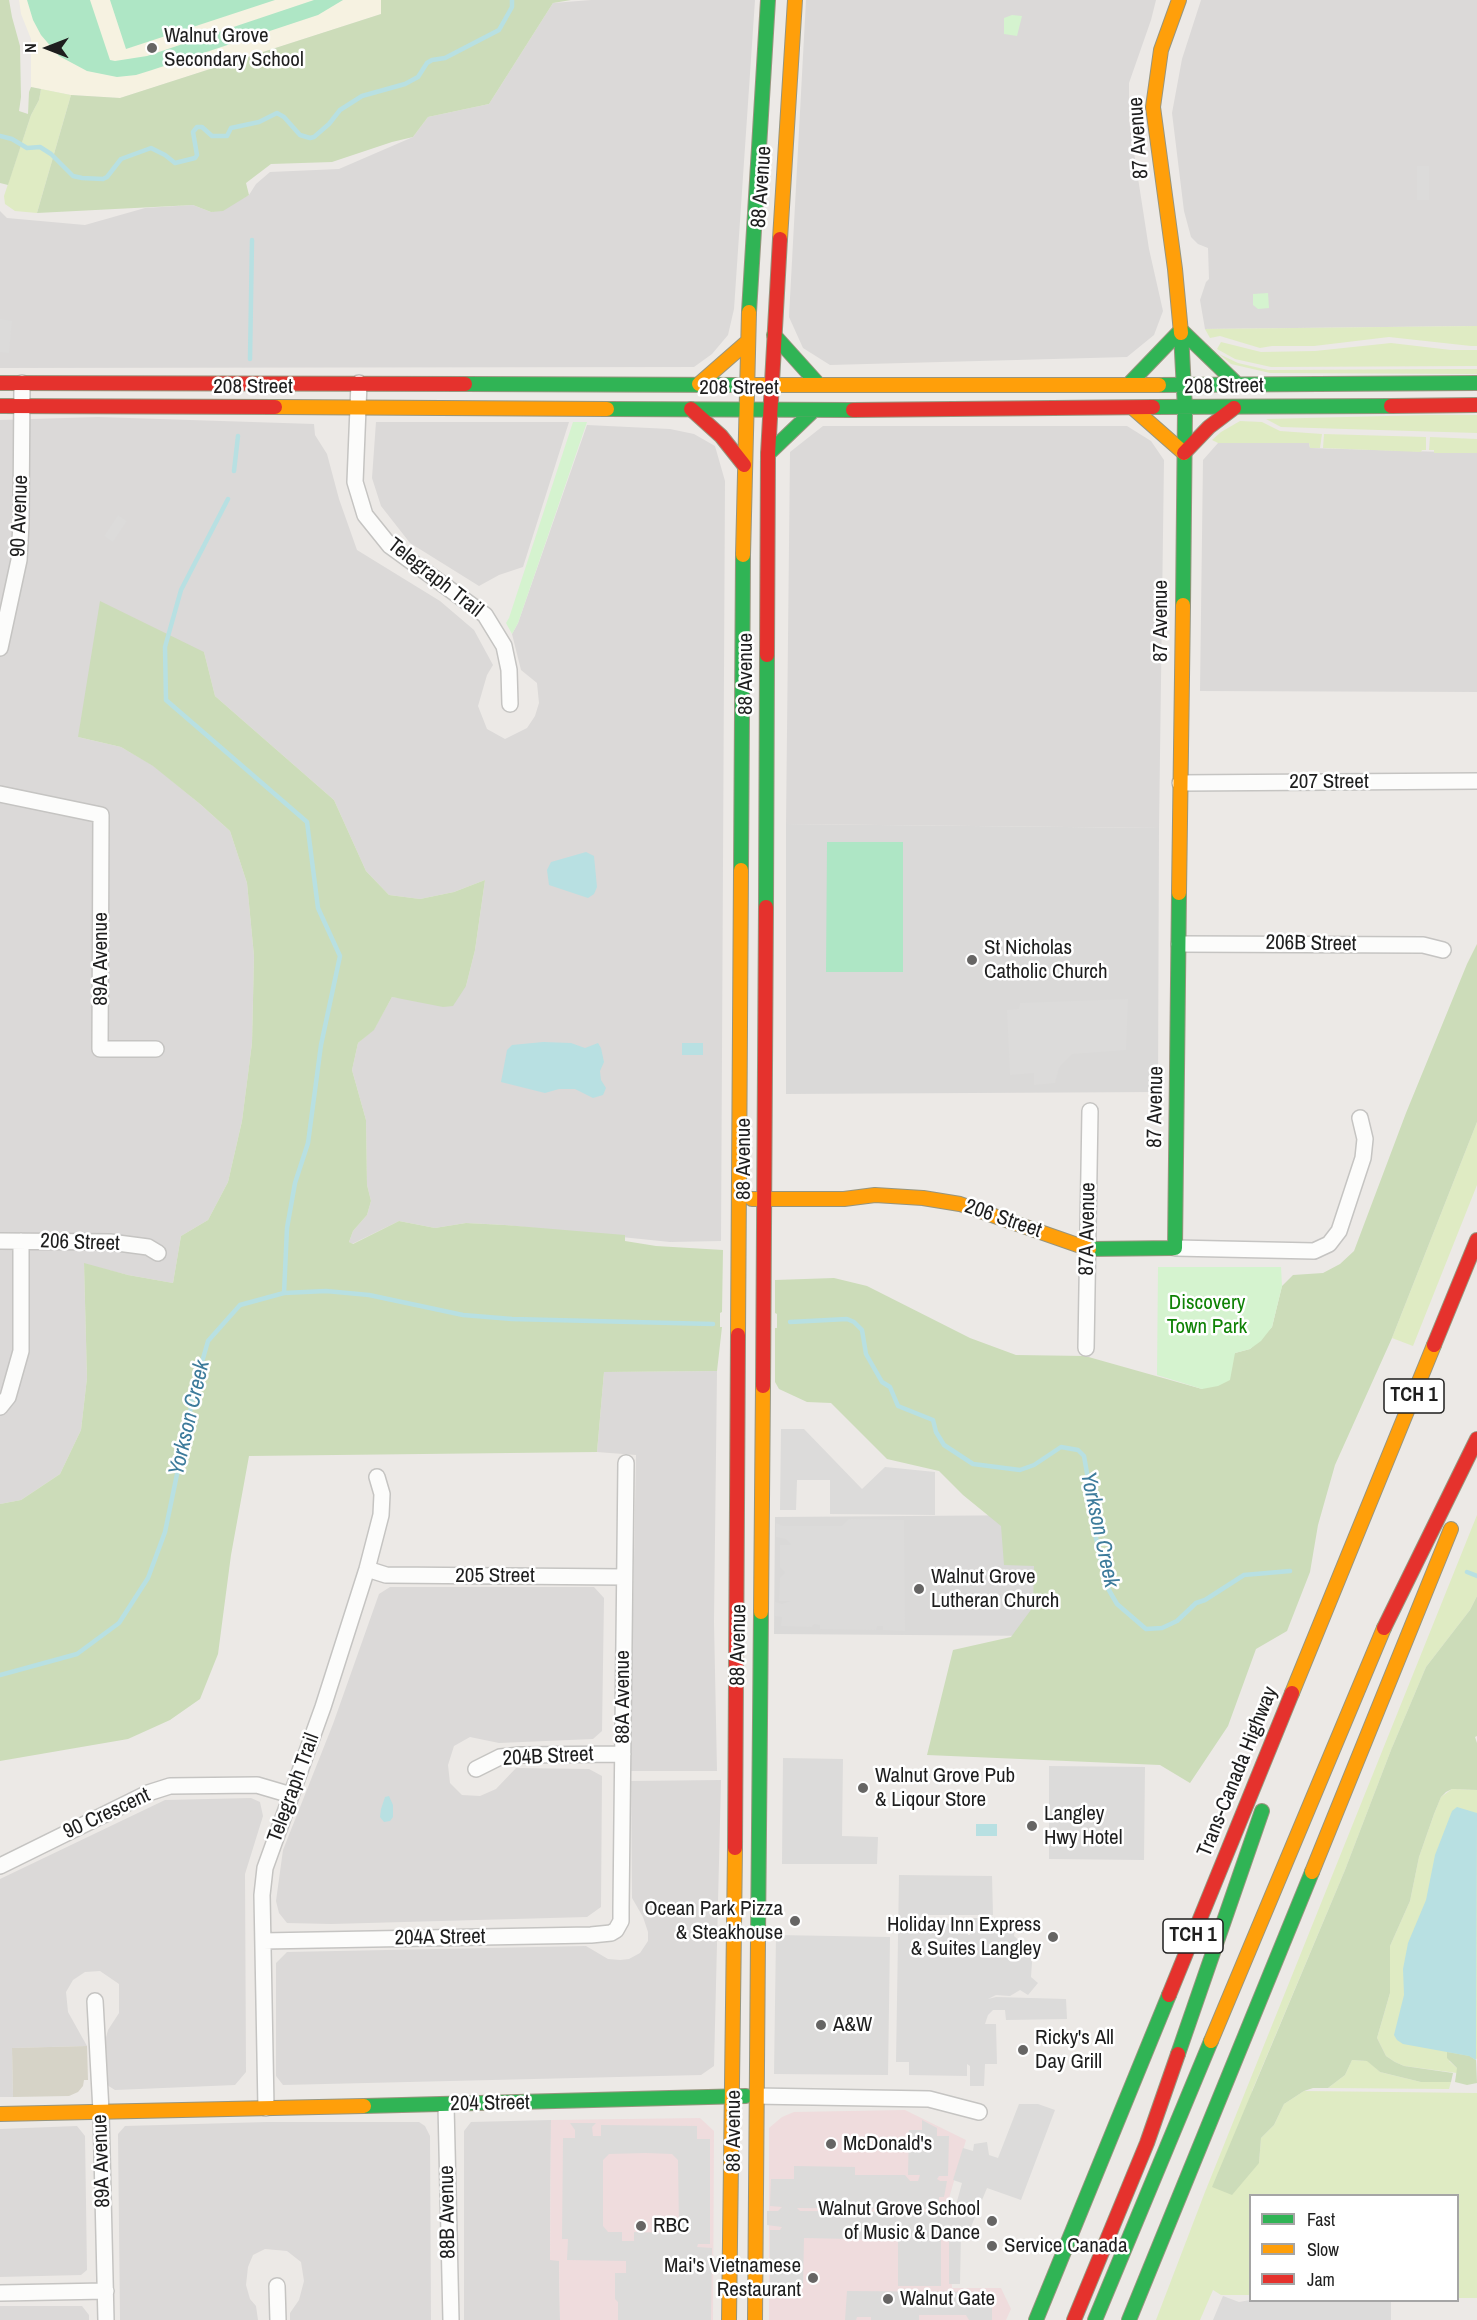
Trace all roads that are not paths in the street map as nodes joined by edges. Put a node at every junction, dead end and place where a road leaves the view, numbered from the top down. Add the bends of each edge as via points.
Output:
1 (768, 0) edge
2 (795, 0) edge
3 (1179, 0) edge
4 (1181, 330) junction
5 (774, 335) junction
6 (747, 342) junction
7 (0, 383) edge
8 (22, 383) junction
9 (359, 383) junction
10 (1477, 383) edge
11 (699, 384) junction
12 (746, 384) junction
13 (1129, 384) junction
14 (1237, 384) junction
15 (771, 385) junction
16 (819, 385) junction
17 (1185, 385) junction
18 (1477, 405) edge
19 (0, 406) edge
20 (22, 406) junction
21 (358, 408) junction
22 (1234, 408) junction
23 (691, 409) junction
24 (1134, 409) junction
25 (1185, 409) junction
26 (745, 410) junction
27 (769, 410) junction
28 (814, 410) junction
29 (1184, 453) junction
30 (768, 454) junction
31 (744, 465) junction
32 (0, 648) edge
33 (510, 704) dead end
34 (1477, 781) edge
35 (1180, 783) junction
36 (0, 794) edge
37 (1179, 944) junction
38 (1443, 950) dead end
39 (740, 972) junction
40 (156, 1049) dead end
41 (765, 1100) junction
42 (1090, 1111) dead end
43 (1360, 1118) dead end
44 (765, 1199) junction
45 (739, 1200) junction
46 (1477, 1240) edge
47 (0, 1241) edge
48 (21, 1241) junction
49 (1175, 1248) junction
50 (1088, 1249) junction
51 (158, 1253) dead end
52 (1086, 1348) dead end
53 (0, 1407) edge
54 (1477, 1439) edge
55 (626, 1464) dead end
56 (1477, 1464) edge
57 (377, 1476) dead end
58 (1464, 1497) dead end
59 (1455, 1519) dead end
60 (737, 1526) junction
61 (761, 1526) junction
62 (1351, 1552) junction
63 (367, 1569) junction
64 (624, 1577) junction
65 (623, 1754) junction
66 (1281, 1756) dead end
67 (476, 1769) dead end
68 (291, 1794) junction
69 (1266, 1801) dead end
70 (0, 1866) edge
71 (616, 1930) joint
72 (262, 1941) junction
73 (95, 2001) dead end
74 (733, 2096) junction
75 (755, 2096) junction
76 (446, 2104) junction
77 (266, 2108) junction
78 (101, 2111) junction
79 (979, 2112) dead end
80 (0, 2114) edge
81 (278, 2286) dead end
82 (106, 2291) junction
83 (0, 2293) edge
84 (106, 2320) edge
85 (278, 2320) edge
86 (451, 2320) edge
87 (729, 2320) edge
88 (755, 2320) edge
89 (1036, 2320) edge
90 (1074, 2320) edge
91 (1095, 2320) edge
92 (1129, 2320) edge

1 - 6 main road, 88 Avenue
2 - 5 main road, 88 Avenue
3 - 4 main road, 87 Avenue via 1161,50 1154,107
4 - 13 main road
4 - 14 main road
4 - 17 main road, 87 Avenue
5 - 15 main road, 88 Avenue
5 - 16 main road
6 - 11 main road
6 - 12 main road, 88 Avenue
7 - 8 main road, 208 Street
8 - 9 main road, 208 Street
8 - 20 street, 90 Avenue
9 - 11 main road, 208 Street
9 - 21 street, Telegraph Trail
10 - 14 main road, 208 Street
11 - 12 main road, 208 Street
12 - 15 main road, 208 Street
12 - 26 main road, 88 Avenue
13 - 16 main road, 208 Street
13 - 17 main road, 208 Street
14 - 17 main road, 208 Street
15 - 16 main road, 208 Street
15 - 27 main road, 88 Avenue
17 - 25 main road, 87 Avenue
18 - 22 main road, 208 Street
19 - 20 main road, 208 Street
20 - 21 main road, 208 Street
20 - 32 street, 90 Avenue via 19,560
21 - 23 main road, 208 Street
21 - 33 street, Telegraph Trail via 355,482 365,515 390,546 485,615 504,646
22 - 25 main road, 208 Street
22 - 29 main road
23 - 26 main road, 208 Street
23 - 31 main road via 721,436
24 - 25 main road, 208 Street
24 - 28 main road, 208 Street
24 - 29 main road
25 - 29 main road, 87 Avenue
26 - 27 main road, 208 Street
26 - 31 main road, 88 Avenue
27 - 28 main road, 208 Street
27 - 30 main road, 88 Avenue
28 - 30 main road
29 - 35 main road, 87 Avenue
30 - 41 main road, 88 Avenue
31 - 39 main road, 88 Avenue
34 - 35 street, 207 Street
35 - 37 main road, 87 Avenue
36 - 40 street, 89A Avenue via 101,815 100,1049
37 - 38 street, 206B Street via 1423,945
37 - 49 main road, 87 Avenue
39 - 41 main road via 750,976 753,983 756,1077
39 - 45 main road, 88 Avenue
41 - 44 main road, 88 Avenue
42 - 50 street, 87A Avenue
43 - 49 street, 206 Street via 1365,1139 1363,1158 1339,1231 1329,1244 1314,1251
44 - 45 main road, 206 Street
44 - 50 main road, 206 Street via 875,1195 923,1198 960,1204
44 - 61 main road, 88 Avenue
45 - 60 main road, 88 Avenue
46 - 62 main road, Trans-Canada Highway / TCH 1
47 - 48 street, 206 Street
48 - 51 street, 206 Street via 110,1242 148,1247
48 - 53 street via 21,1351 8,1397
49 - 50 main road, 206 Street
50 - 52 street, 87A Avenue
54 - 91 main road via 1376,1643
55 - 64 street, 88A Avenue
56 - 58 main road
57 - 63 street, Telegraph Trail via 382,1494 381,1515
59 - 92 main road
60 - 61 main road
60 - 74 main road, 88 Avenue
61 - 75 main road, 88 Avenue
62 - 66 main road
62 - 89 main road, Trans-Canada Highway / TCH 1
63 - 64 street, 205 Street via 386,1575
63 - 68 street, Telegraph Trail
64 - 65 street, 88A Avenue
65 - 67 street, 204B Street via 500,1757
65 - 71 street, 88A Avenue via 621,1921
68 - 70 street, 90 Crescent via 257,1785 170,1786 148,1792
68 - 72 street, Telegraph Trail via 265,1868
69 - 90 main road via 1147,2143
71 - 72 street, 204A Street via 591,1935
72 - 77 street, Telegraph Trail
73 - 78 street, 89A Avenue
74 - 75 main road, 204 Street
74 - 76 main road, 204 Street
74 - 87 main road, 88 Avenue
75 - 79 street, 204 Street via 929,2099
75 - 88 main road, 88 Avenue
76 - 77 main road, 204 Street
76 - 86 street, 88B Avenue
77 - 78 main road, 204 Street
78 - 80 main road, 204 Street
78 - 82 street, 89A Avenue
81 - 85 street
82 - 83 street
82 - 84 street, 89A Avenue

